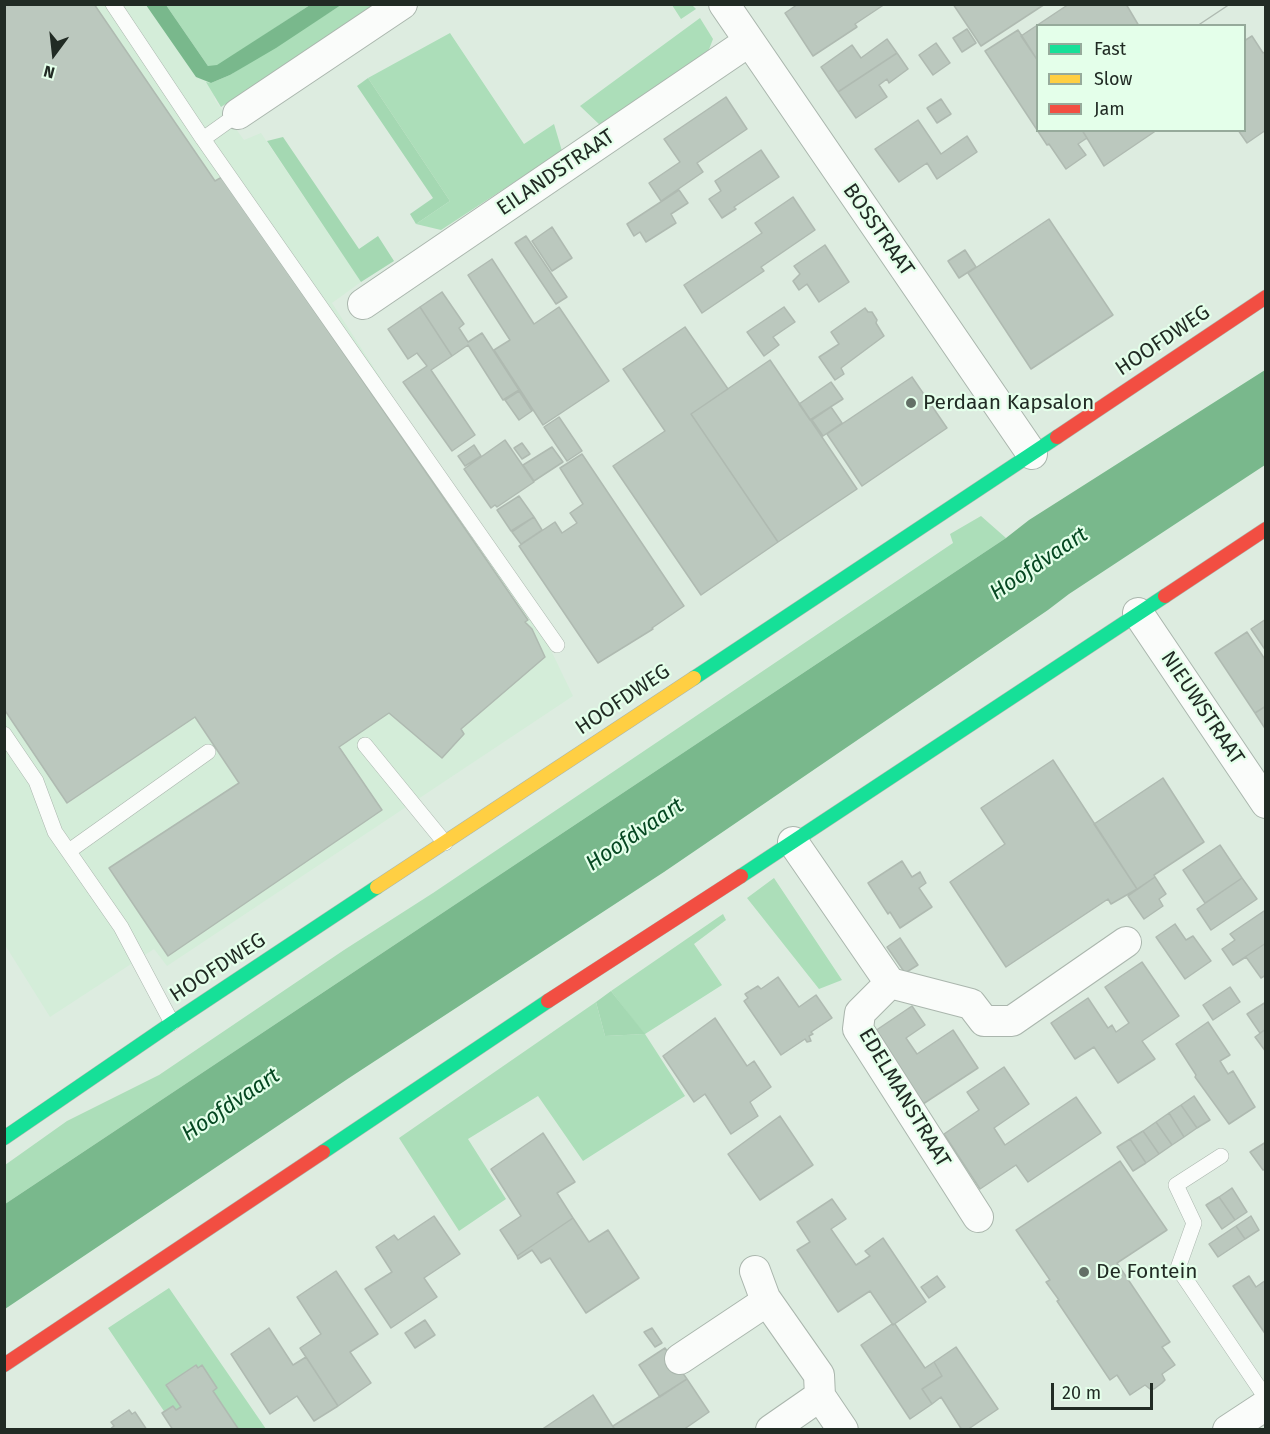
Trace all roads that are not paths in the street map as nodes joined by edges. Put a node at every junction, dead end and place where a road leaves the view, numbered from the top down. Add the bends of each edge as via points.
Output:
1 (113, 4) edge
2 (402, 4) edge
3 (724, 4) edge
4 (748, 42) junction
5 (238, 114) joint
6 (203, 139) junction
7 (1266, 297) edge
8 (363, 304) dead end
9 (1032, 454) junction
10 (1266, 528) edge
11 (1138, 613) junction
12 (557, 645) dead end
13 (4, 734) edge
14 (365, 745) dead end
15 (208, 752) dead end
16 (1266, 803) edge
17 (793, 842) junction
18 (445, 843) junction
19 (69, 851) junction
20 (1126, 942) dead end
21 (890, 983) junction
22 (172, 1023) junction
23 (4, 1138) edge
24 (1221, 1156) dead end
25 (978, 1217) dead end
26 (755, 1271) dead end
27 (767, 1301) junction
28 (680, 1359) dead end
29 (4, 1365) edge
30 (820, 1396) junction
31 (1266, 1398) edge
32 (1266, 1405) edge
33 (771, 1430) edge
34 (843, 1430) edge
35 (1228, 1430) edge

1 - 6 lane
2 - 5 street
3 - 4 street, BOSSTRAAT
4 - 8 street, EILANDSTRAAT
4 - 9 street, BOSSTRAAT
5 - 6 lane
6 - 12 lane
7 - 9 street, HOOFDWEG
9 - 18 street, HOOFDWEG
10 - 11 street
11 - 16 street, NIEUWSTRAAT
11 - 17 street
13 - 19 lane via 36,781 56,832
14 - 18 lane
15 - 19 lane
17 - 21 street
17 - 29 street
18 - 22 street, HOOFDWEG
19 - 22 lane via 120,927
20 - 21 street via 1012,1021 984,1021 971,1004
21 - 25 street, EDELMANSTRAAT via 860,1013 858,1029
22 - 23 street, HOOFDWEG
24 - 31 lane via 1176,1185 1194,1223 1178,1268
26 - 27 street
27 - 28 street
27 - 30 street via 819,1375
30 - 33 street
30 - 34 street
32 - 35 street

